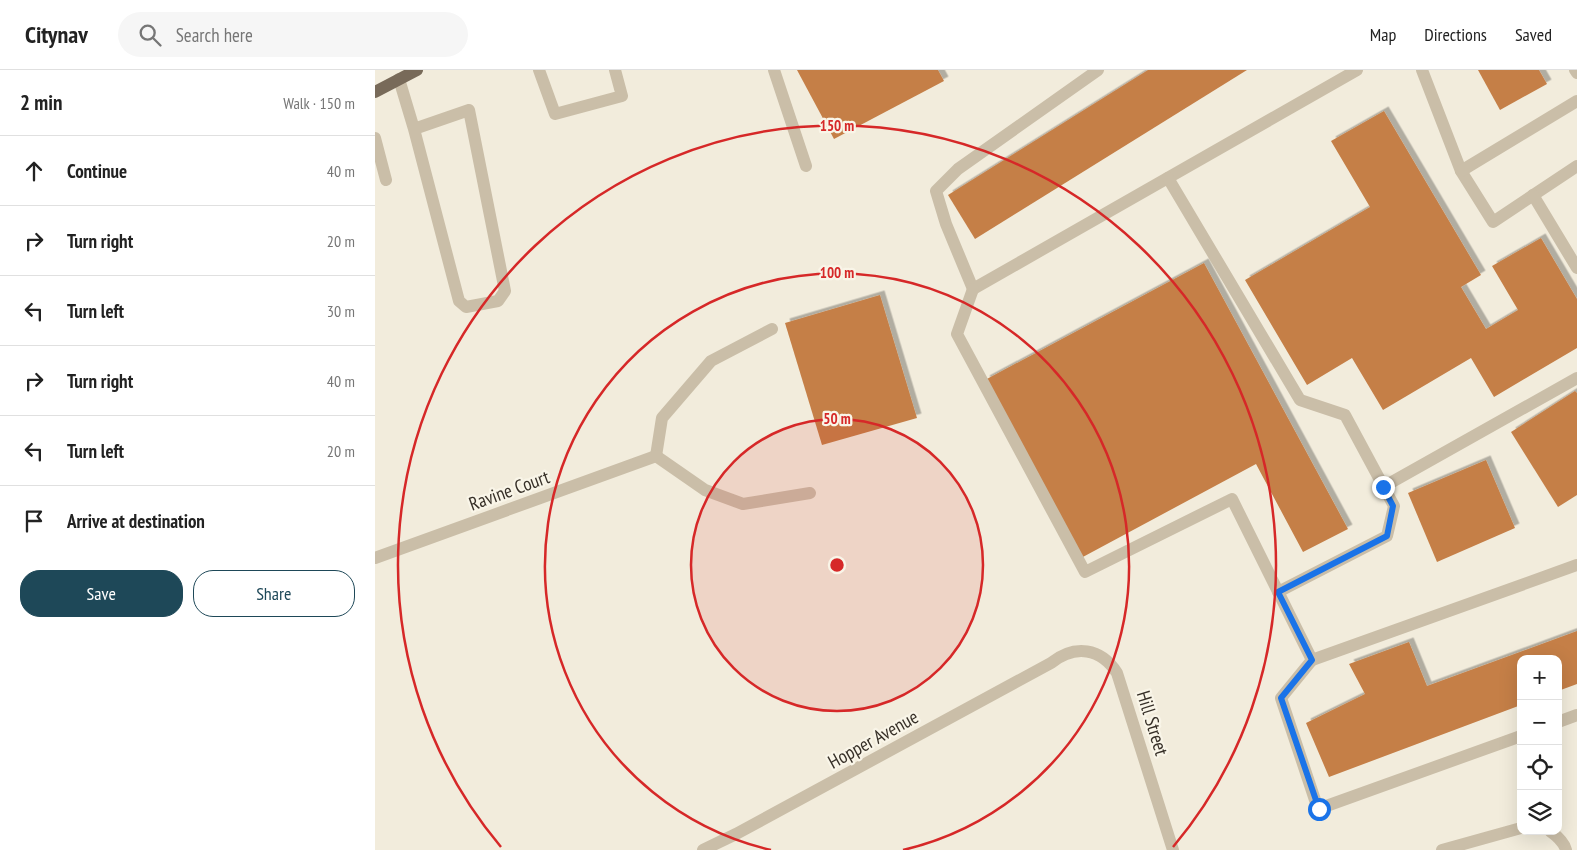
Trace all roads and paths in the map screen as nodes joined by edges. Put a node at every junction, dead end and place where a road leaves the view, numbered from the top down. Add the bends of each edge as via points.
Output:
1 (417, 70) edge
2 (539, 70) edge
3 (615, 70) edge
4 (774, 70) edge
5 (1098, 70) edge
6 (1357, 70) edge
7 (1422, 70) edge
8 (1575, 70) edge
9 (1577, 73) edge
10 (399, 79) junction
11 (375, 92) edge
12 (1577, 101) edge
13 (415, 129) junction
14 (375, 138) edge
15 (806, 166) dead end
16 (1577, 166) edge
17 (1461, 171) junction
18 (1168, 178) junction
19 (386, 180) dead end
20 (1533, 195) junction
21 (1577, 268) edge
22 (973, 289) junction
23 (772, 329) dead end
24 (1577, 378) edge
25 (656, 456) junction
26 (1383, 487) junction
27 (810, 493) dead end
28 (375, 558) edge
29 (1577, 564) edge
30 (1278, 592) junction
31 (1059, 657) joint
32 (1312, 660) junction
33 (1577, 715) edge
34 (1562, 721) edge
35 (1517, 737) edge
36 (1517, 829) edge
37 (1556, 835) edge
38 (703, 850) edge
39 (1173, 850) edge
40 (1442, 850) edge
41 (1566, 850) edge

1 - 10 main road
2 - 3 street via 555,114 623,96
4 - 15 street
5 - 22 street via 958,169 936,191
6 - 18 street
7 - 17 street
8 - 9 street
10 - 11 main road
10 - 13 street
12 - 17 street
13 - 13 street via 459,301 466,308 499,301 505,290 469,110
14 - 19 street
16 - 20 street
17 - 20 street via 1493,222
18 - 22 street
18 - 26 street via 1300,400 1345,415
20 - 21 street
22 - 30 street via 957,334 1085,572 1232,499
23 - 25 street via 711,361 662,418
24 - 26 street
25 - 27 street via 705,490 743,504
25 - 28 street, Ravine Court
26 - 30 street via 1393,506 1387,536
29 - 32 street
30 - 32 street
31 - 38 street, Hopper Avenue
31 - 39 street, Hill Street via 1085,650 1110,662 1117,673
32 - 35 street via 1281,698 1319,809
33 - 34 street
36 - 40 street
37 - 41 street

